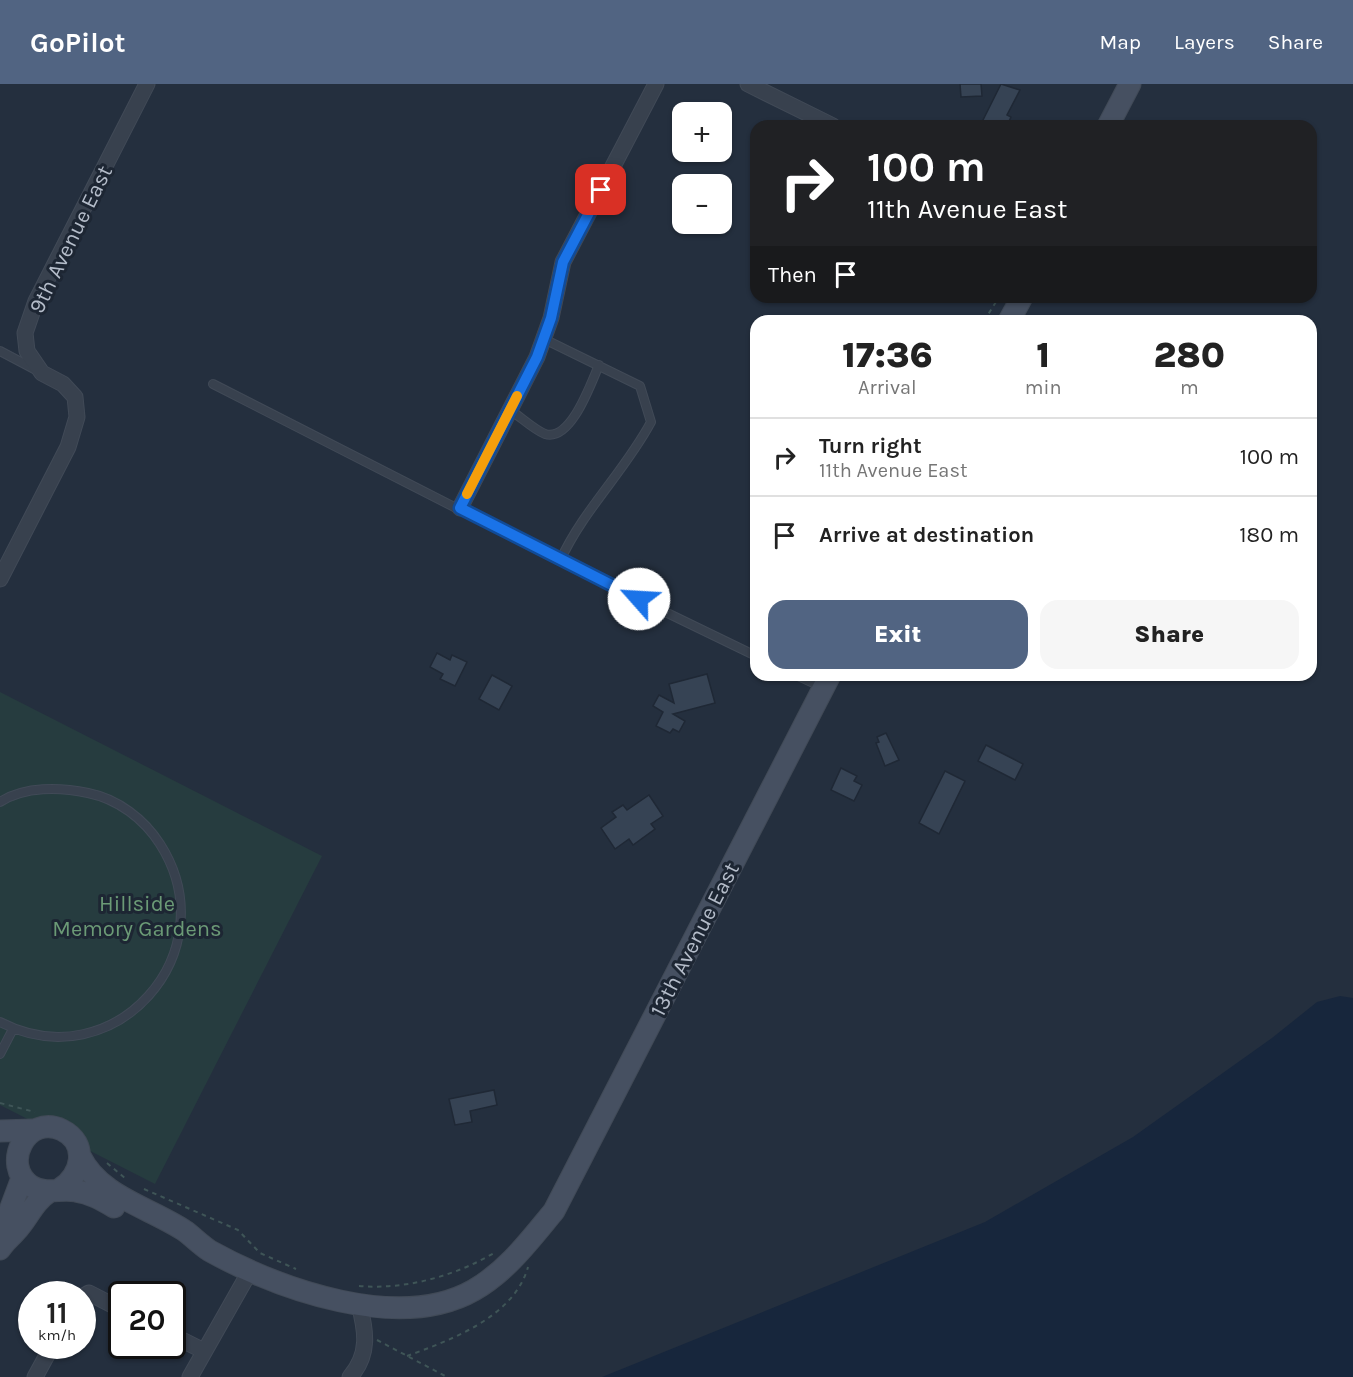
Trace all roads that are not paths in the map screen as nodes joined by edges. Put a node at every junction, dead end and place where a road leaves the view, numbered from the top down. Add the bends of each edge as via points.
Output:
1 (147, 84) edge
2 (656, 84) edge
3 (748, 84) edge
4 (1130, 84) edge
5 (821, 120) edge
6 (1111, 120) edge
7 (544, 339) junction
8 (0, 351) edge
9 (599, 365) junction
10 (42, 373) junction
11 (213, 384) dead end
12 (510, 410) junction
13 (460, 508) junction
14 (560, 561) junction
15 (0, 579) edge
16 (750, 653) edge
17 (826, 682) edge
18 (0, 802) edge
19 (0, 1022) edge
20 (13, 1029) junction
21 (0, 1054) edge
22 (38, 1122) junction
23 (0, 1131) edge
24 (0, 1150) edge
25 (80, 1156) junction
26 (20, 1173) junction
27 (55, 1190) junction
28 (2, 1245) edge
29 (207, 1249) junction
30 (250, 1271) junction
31 (358, 1295) junction
32 (186, 1342) edge
33 (204, 1351) junction
34 (45, 1359) edge
35 (36, 1377) edge
36 (190, 1377) edge
37 (350, 1377) edge

1 - 10 street, 9th Avenue East via 36,301 25,333 27,351
2 - 7 street via 563,262
3 - 5 street
4 - 6 main road
7 - 9 lane
7 - 12 street
8 - 10 lane
9 - 12 lane via 582,405 556,435 545,434
9 - 14 lane via 640,386 651,422 635,452 570,538
10 - 15 street, 9th Avenue East via 63,384 75,397 77,417 68,447
11 - 13 lane
12 - 13 street
13 - 14 lane
14 - 16 lane
17 - 31 main road, 13th Avenue East via 558,1203 502,1269 473,1291 435,1304 392,1306
18 - 20 lane via 35,790 68,788 100,795 129,810 153,832 171,860 180,891 182,924 175,956 159,985 137,1009 109,1026 78,1036 45,1037
19 - 20 lane
20 - 21 lane
22 - 23 main road
22 - 25 main road via 72,1137
22 - 26 main road via 18,1146
24 - 26 main road
25 - 27 main road via 76,1176
25 - 29 main road via 87,1170 106,1188 184,1231
26 - 27 main road via 40,1190
26 - 28 main road
27 - 28 main road via 36,1202
27 - 29 main road via 92,1195 182,1243
29 - 30 main road, 13th Avenue East
30 - 31 main road, 13th Avenue East via 341,1303
30 - 33 street
31 - 37 street via 367,1335 364,1353
32 - 33 street
33 - 36 street
34 - 35 street

